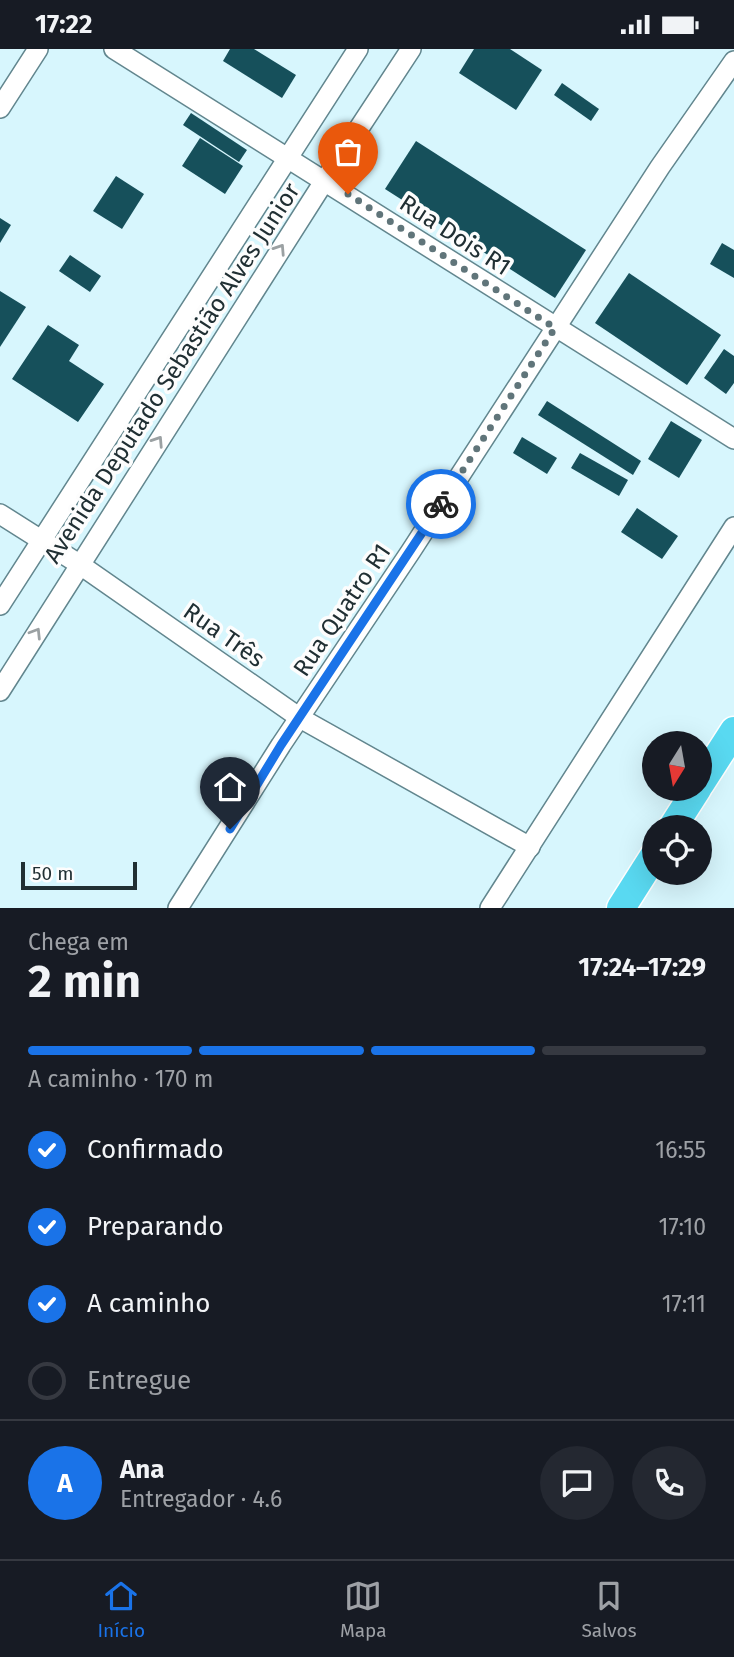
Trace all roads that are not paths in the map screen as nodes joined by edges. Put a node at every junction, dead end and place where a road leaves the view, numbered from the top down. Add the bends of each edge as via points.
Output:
1 (38, 49) edge
2 (114, 49) edge
3 (358, 49) edge
4 (411, 49) edge
5 (734, 61) edge
6 (0, 108) edge
7 (289, 157) junction
8 (325, 180) junction
9 (555, 328) junction
10 (734, 439) edge
11 (0, 514) edge
12 (734, 527) edge
13 (40, 541) junction
14 (79, 564) junction
15 (0, 605) edge
16 (0, 691) edge
17 (300, 718) junction
18 (734, 731) edge
19 (712, 765) edge
20 (530, 847) junction
21 (642, 875) edge
22 (178, 908) edge
23 (490, 908) edge
24 (621, 908) edge

1 - 6 street
2 - 7 street, Rua Dois R1
3 - 7 street, Avenida Deputado Sebastião Alves Junior
4 - 8 street, Avenida Deputado Sebastião Alves Junior
5 - 9 street, Rua Quatro R1
7 - 8 street, Rua Dois R1
7 - 13 street, Avenida Deputado Sebastião Alves Junior
8 - 9 street, Rua Dois R1
14 -> 8 street, Avenida Deputado Sebastião Alves Junior
9 - 10 street, Rua Dois R1
9 - 17 street, Rua Quatro R1
11 - 13 street, Rua Três
12 - 20 street
13 - 14 street, Rua Três
13 - 15 street, Avenida Deputado Sebastião Alves Junior
16 -> 14 street, Avenida Deputado Sebastião Alves Junior
14 - 17 street, Rua Três
17 - 20 street, Rua Três
17 - 22 street, Rua Quatro R1
18 - 19 highway
20 - 23 street
21 - 24 highway

